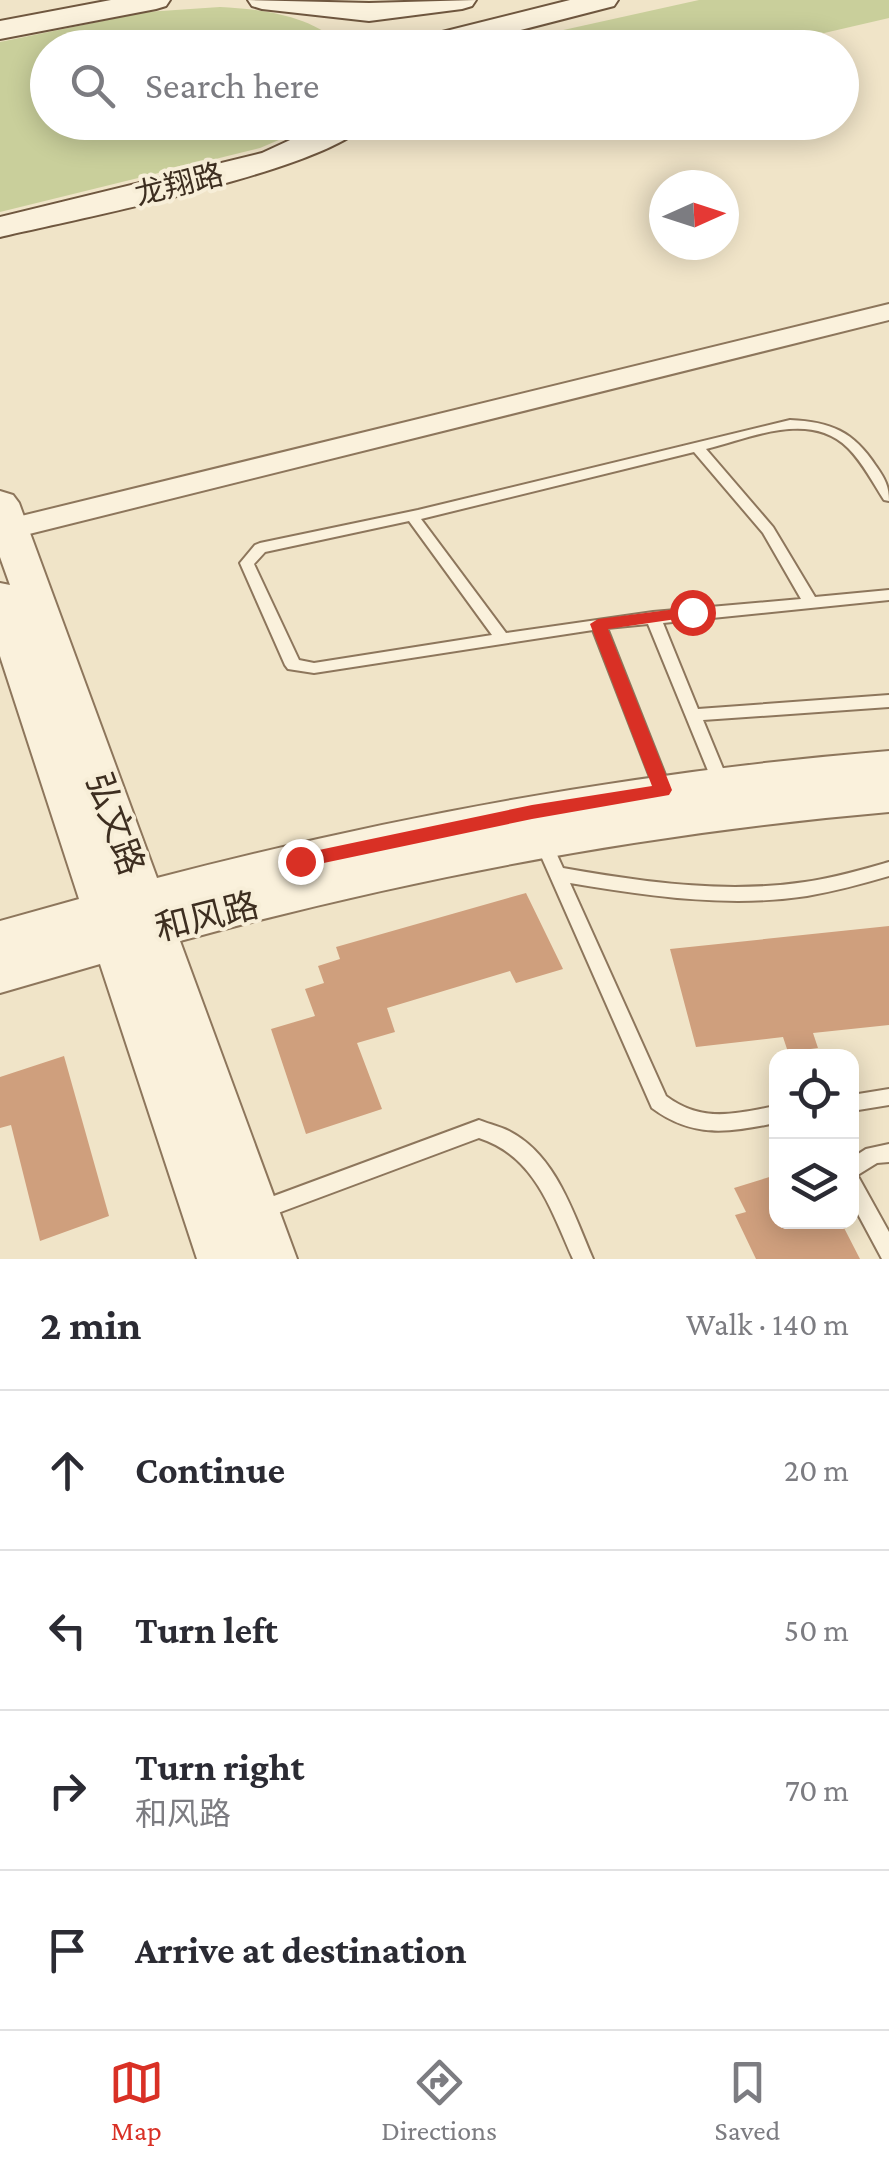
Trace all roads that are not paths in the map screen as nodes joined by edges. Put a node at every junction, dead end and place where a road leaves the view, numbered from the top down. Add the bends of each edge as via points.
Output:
1 (156, 0) edge
2 (462, 0) edge
3 (604, 0) edge
4 (269, 1) edge
5 (0, 30) edge
6 (334, 30) edge
7 (484, 30) edge
8 (320, 140) edge
9 (0, 228) edge
10 (889, 312) edge
11 (696, 446) junction
12 (889, 497) edge
13 (5, 516) edge
14 (412, 516) junction
15 (0, 596) edge
16 (889, 596) edge
17 (810, 601) junction
18 (653, 617) junction
19 (598, 624) junction
20 (502, 638) junction
21 (889, 701) edge
22 (694, 715) junction
23 (889, 767) edge
24 (720, 783) junction
25 (663, 790) junction
26 (889, 795) edge
27 (550, 857) junction
28 (889, 869) edge
29 (129, 920) junction
30 (0, 940) edge
31 (0, 974) edge
32 (889, 1097) edge
33 (859, 1102) edge
34 (769, 1116) edge
35 (889, 1153) edge
36 (859, 1164) edge
37 (859, 1197) edge
38 (254, 1213) junction
39 (889, 1252) edge
40 (217, 1257) edge
41 (270, 1259) edge
42 (583, 1259) edge

1 - 5 main road
2 - 4 main road via 369,12
3 - 7 main road
4 - 6 main road
8 - 9 main road, 龙翔路 via 273,160
10 - 13 street
11 - 12 lane via 790,424 824,427 854,442
11 - 14 lane
11 - 17 lane via 768,530
13 - 29 street, 弘文路
14 - 20 lane
14 - 20 lane via 260,548 247,563 294,665 314,668
15 - 29 street, 弘文路
16 - 17 lane
17 - 18 lane
18 - 19 lane
18 - 22 lane
19 - 20 lane
19 - 25 lane
21 - 22 lane
22 - 24 lane
23 - 24 street, 和风路
24 - 25 street, 和风路
25 - 29 street, 和风路 via 421,834
26 - 27 street, 和风路 via 691,816
27 - 28 lane via 649,890 739,896 826,888
27 - 29 street, 和风路
27 - 34 lane via 659,1102 700,1124
29 - 30 street, 和风路
29 - 31 street, 和风路
29 - 38 street, 弘文路
29 - 40 street, 弘文路
32 - 33 lane
35 - 36 lane
37 - 39 lane
38 - 41 street, 弘文路
38 - 42 lane via 478,1129 503,1134 540,1166

